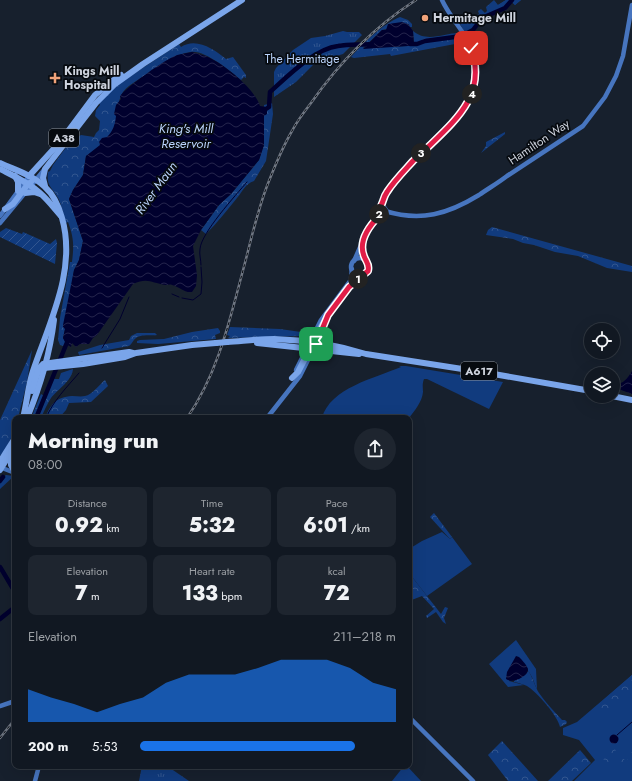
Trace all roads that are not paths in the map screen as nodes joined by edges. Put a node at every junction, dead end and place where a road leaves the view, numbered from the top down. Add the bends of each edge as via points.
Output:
1 (242, 0) edge
2 (442, 0) edge
3 (632, 5) edge
4 (150, 58) junction
5 (57, 153) junction
6 (0, 164) edge
7 (36, 167) junction
8 (0, 168) edge
9 (12, 168) junction
10 (45, 169) junction
11 (15, 176) junction
12 (31, 181) junction
13 (46, 187) junction
14 (18, 191) junction
15 (26, 193) junction
16 (43, 196) junction
17 (6, 209) junction
18 (384, 209) junction
19 (56, 210) junction
20 (0, 216) edge
21 (62, 218) junction
22 (0, 223) edge
23 (362, 243) junction
24 (366, 260) junction
25 (354, 261) junction
26 (352, 270) junction
27 (363, 276) junction
28 (56, 304) junction
29 (328, 315) joint
30 (245, 341) junction
31 (311, 346) junction
32 (48, 350) junction
33 (366, 354) junction
34 (38, 357) junction
35 (55, 365) junction
36 (43, 366) junction
37 (292, 378) joint
38 (39, 386) junction
39 (288, 390) junction
40 (584, 390) edge
41 (620, 398) edge
42 (632, 400) edge
43 (25, 407) junction
44 (24, 415) edge
45 (28, 415) edge
46 (269, 415) edge
47 (12, 444) edge
48 (11, 455) joint
49 (12, 467) edge
50 (0, 468) edge
51 (12, 471) edge
52 (12, 702) edge
53 (0, 706) edge
54 (412, 720) edge
55 (38, 769) edge
56 (35, 781) edge
57 (473, 781) edge

1 - 4 highway, A38
2 - 18 street via 475,58 474,90 467,105 414,159 387,192
3 - 18 street, Hamilton Way via 620,66 605,97 583,126 497,185 452,209 416,217
4 - 5 highway, A38 via 99,98
4 - 7 highway, A38 via 95,95 60,142
5 - 10 highway, A38
5 - 12 highway via 48,159
6 - 9 highway
6 - 12 highway
7 - 9 highway via 28,170
7 - 12 highway, A38
8 - 11 highway
9 - 12 highway
10 - 12 street
10 - 13 highway via 43,178
11 - 12 highway
11 - 14 highway
12 - 13 highway
12 - 14 street
12 - 15 street
12 - 16 highway
12 - 17 highway
12 - 19 highway via 50,197
13 - 21 highway via 58,204
14 - 17 street
15 - 16 highway via 34,192
15 - 22 street
16 - 19 highway
17 - 20 street
18 - 23 street via 384,214 380,215 368,229
19 - 21 highway
21 - 28 highway via 67,242
23 - 24 street
23 - 25 street
24 - 25 street via 360,258
24 - 27 street via 369,269
25 - 26 street
26 - 27 street via 356,275
26 - 31 street via 350,281 324,316
27 - 29 street via 349,287
28 - 32 highway
28 - 34 highway
29 - 31 highway
30 - 31 highway, A617
30 - 31 highway, A617
30 - 35 highway, A617, bridge via 129,352
31 - 33 highway, A617 via 349,354
31 - 33 highway, A617 via 352,349
31 - 37 highway via 298,372
31 - 39 street via 300,376
32 - 35 highway
32 - 36 highway
33 - 40 highway, A617
34 - 36 highway
34 - 43 highway
35 - 36 highway, A617
35 - 38 highway
36 - 38 highway
36 - 43 highway
37 - 39 street
38 - 45 highway
39 - 46 street
41 - 42 highway
43 - 44 highway
47 - 50 highway
48 - 49 highway
48 - 50 highway
50 - 51 street
52 - 53 street
54 - 57 street
55 - 56 street

